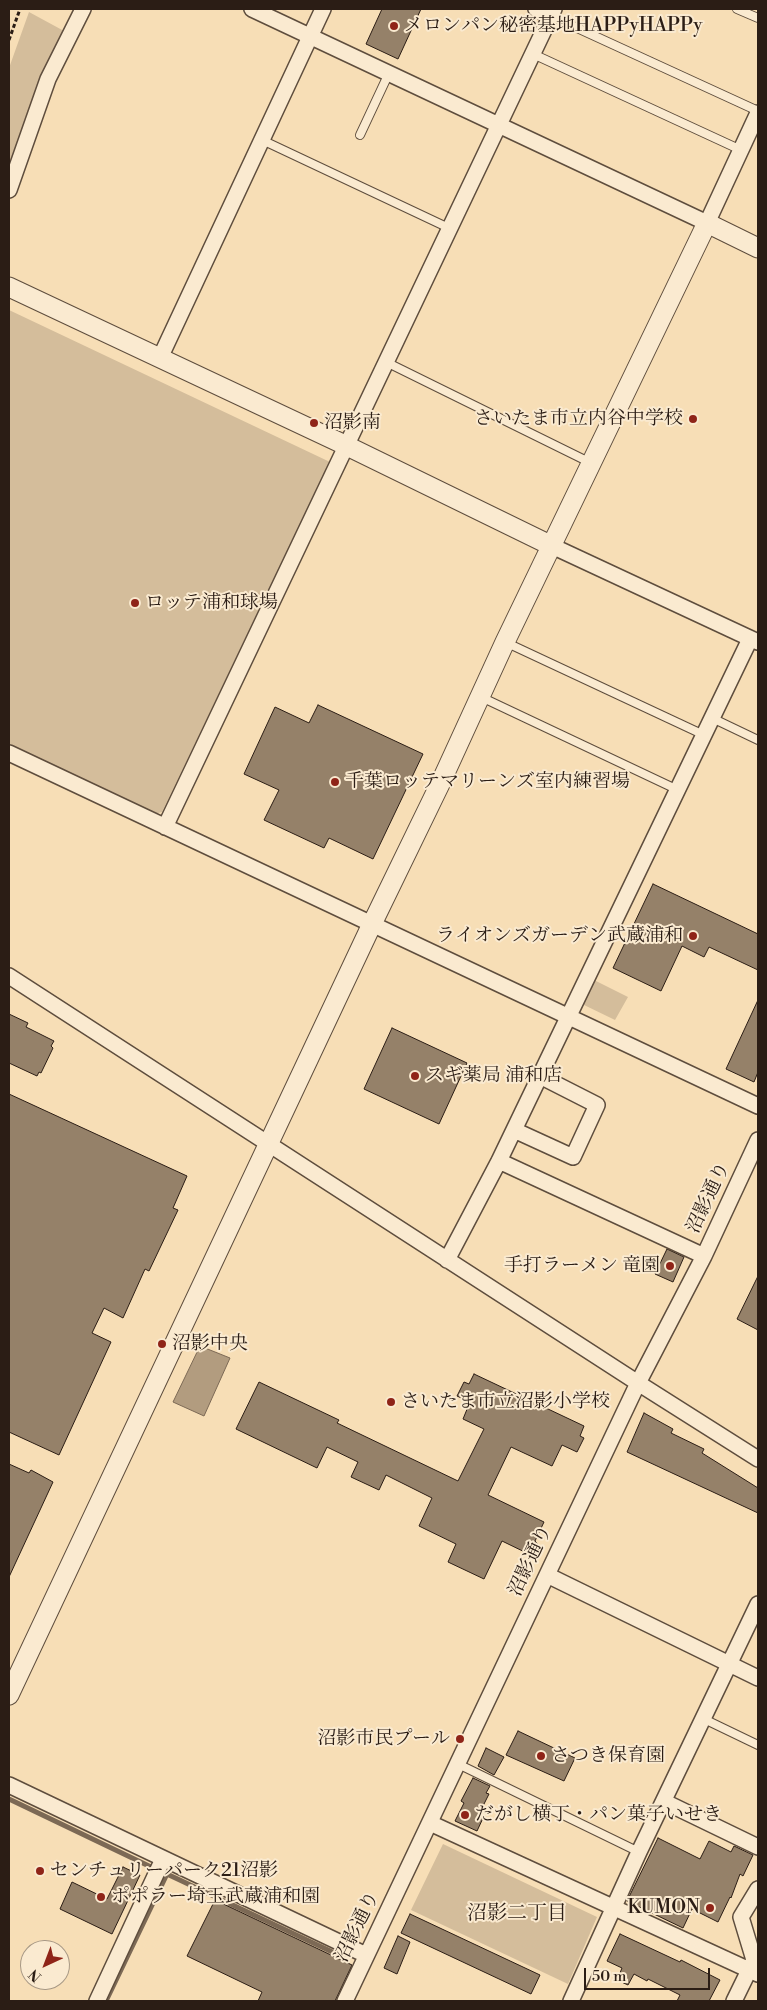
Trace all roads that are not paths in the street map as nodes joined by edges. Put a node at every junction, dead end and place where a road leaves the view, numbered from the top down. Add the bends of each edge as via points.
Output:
1 (83, 9) edge
2 (252, 9) edge
3 (323, 9) edge
4 (536, 9) edge
5 (737, 9) edge
6 (553, 12) edge
7 (758, 18) edge
8 (310, 36) junction
9 (533, 54) junction
10 (388, 73) junction
11 (758, 112) edge
12 (499, 126) junction
13 (360, 135) dead end
14 (262, 140) junction
15 (741, 150) junction
16 (9, 190) edge
17 (706, 223) junction
18 (450, 229) junction
19 (758, 248) edge
20 (9, 287) edge
21 (160, 358) junction
22 (386, 362) junction
23 (345, 445) junction
24 (592, 463) junction
25 (552, 546) junction
26 (754, 640) edge
27 (505, 642) junction
28 (481, 697) junction
29 (712, 718) junction
30 (704, 735) junction
31 (758, 740) edge
32 (9, 753) edge
33 (678, 790) junction
34 (165, 827) junction
35 (372, 924) junction
36 (9, 976) edge
37 (568, 1017) junction
38 (540, 1076) junction
39 (758, 1106) edge
40 (514, 1130) junction
41 (758, 1140) edge
42 (268, 1145) junction
43 (499, 1162) junction
44 (704, 1256) junction
45 (447, 1260) junction
46 (638, 1383) junction
47 (758, 1459) edge
48 (547, 1575) junction
49 (758, 1604) edge
50 (730, 1663) junction
51 (758, 1678) edge
52 (9, 1695) edge
53 (704, 1719) junction
54 (758, 1745) edge
55 (458, 1764) junction
56 (9, 1786) edge
57 (665, 1802) junction
58 (430, 1823) junction
59 (758, 1847) edge
60 (639, 1852) junction
61 (163, 1859) junction
62 (758, 1889) edge
63 (615, 1908) junction
64 (366, 1956) junction
65 (754, 1972) edge
66 (96, 2001) edge
67 (345, 2001) edge
68 (571, 2001) edge
69 (734, 2001) edge

1 - 16 street via 48,79
2 - 8 street
3 - 8 street
4 - 6 street
5 - 7 lane
6 - 9 street
6 - 11 lane
8 - 10 street
8 - 14 street
9 - 12 street
9 - 15 lane
10 - 12 street
10 - 13 lane
11 - 15 street
12 - 17 street
12 - 18 street
14 - 18 lane
14 - 21 street
15 - 17 street
17 - 19 street
17 - 24 street
18 - 22 street
20 - 21 street
21 - 23 street
22 - 23 street
22 - 24 lane
23 - 25 street
23 - 34 street
24 - 25 street
25 - 26 street
25 - 27 street
26 - 29 street
27 - 28 street
27 - 30 lane
28 - 33 lane
28 - 35 street
29 - 30 street
29 - 31 lane
30 - 33 street
32 - 34 street
33 - 37 street
34 - 35 street
35 - 37 street
35 - 42 street
36 - 42 street
37 - 38 street
37 - 39 street
38 - 40 street
38 - 40 street via 597,1105 573,1157
40 - 43 street
41 - 44 street, 沼影通り
42 - 45 street
42 - 52 street
43 - 44 street
43 - 45 street
44 - 46 street, 沼影通り
45 - 46 street
46 - 47 street
46 - 48 street, 沼影通り
48 - 50 street
48 - 55 street, 沼影通り
49 - 50 street
50 - 51 street
50 - 53 street
53 - 54 lane
53 - 57 street
55 - 58 street, 沼影通り
55 - 60 lane
56 - 61 street
57 - 59 street
57 - 60 street
58 - 63 street
58 - 64 street, 沼影通り
60 - 63 street
61 - 64 street
61 - 66 street
62 - 65 street via 741,1917 754,1960
63 - 65 street
63 - 68 street
64 - 67 street, 沼影通り
65 - 69 street

